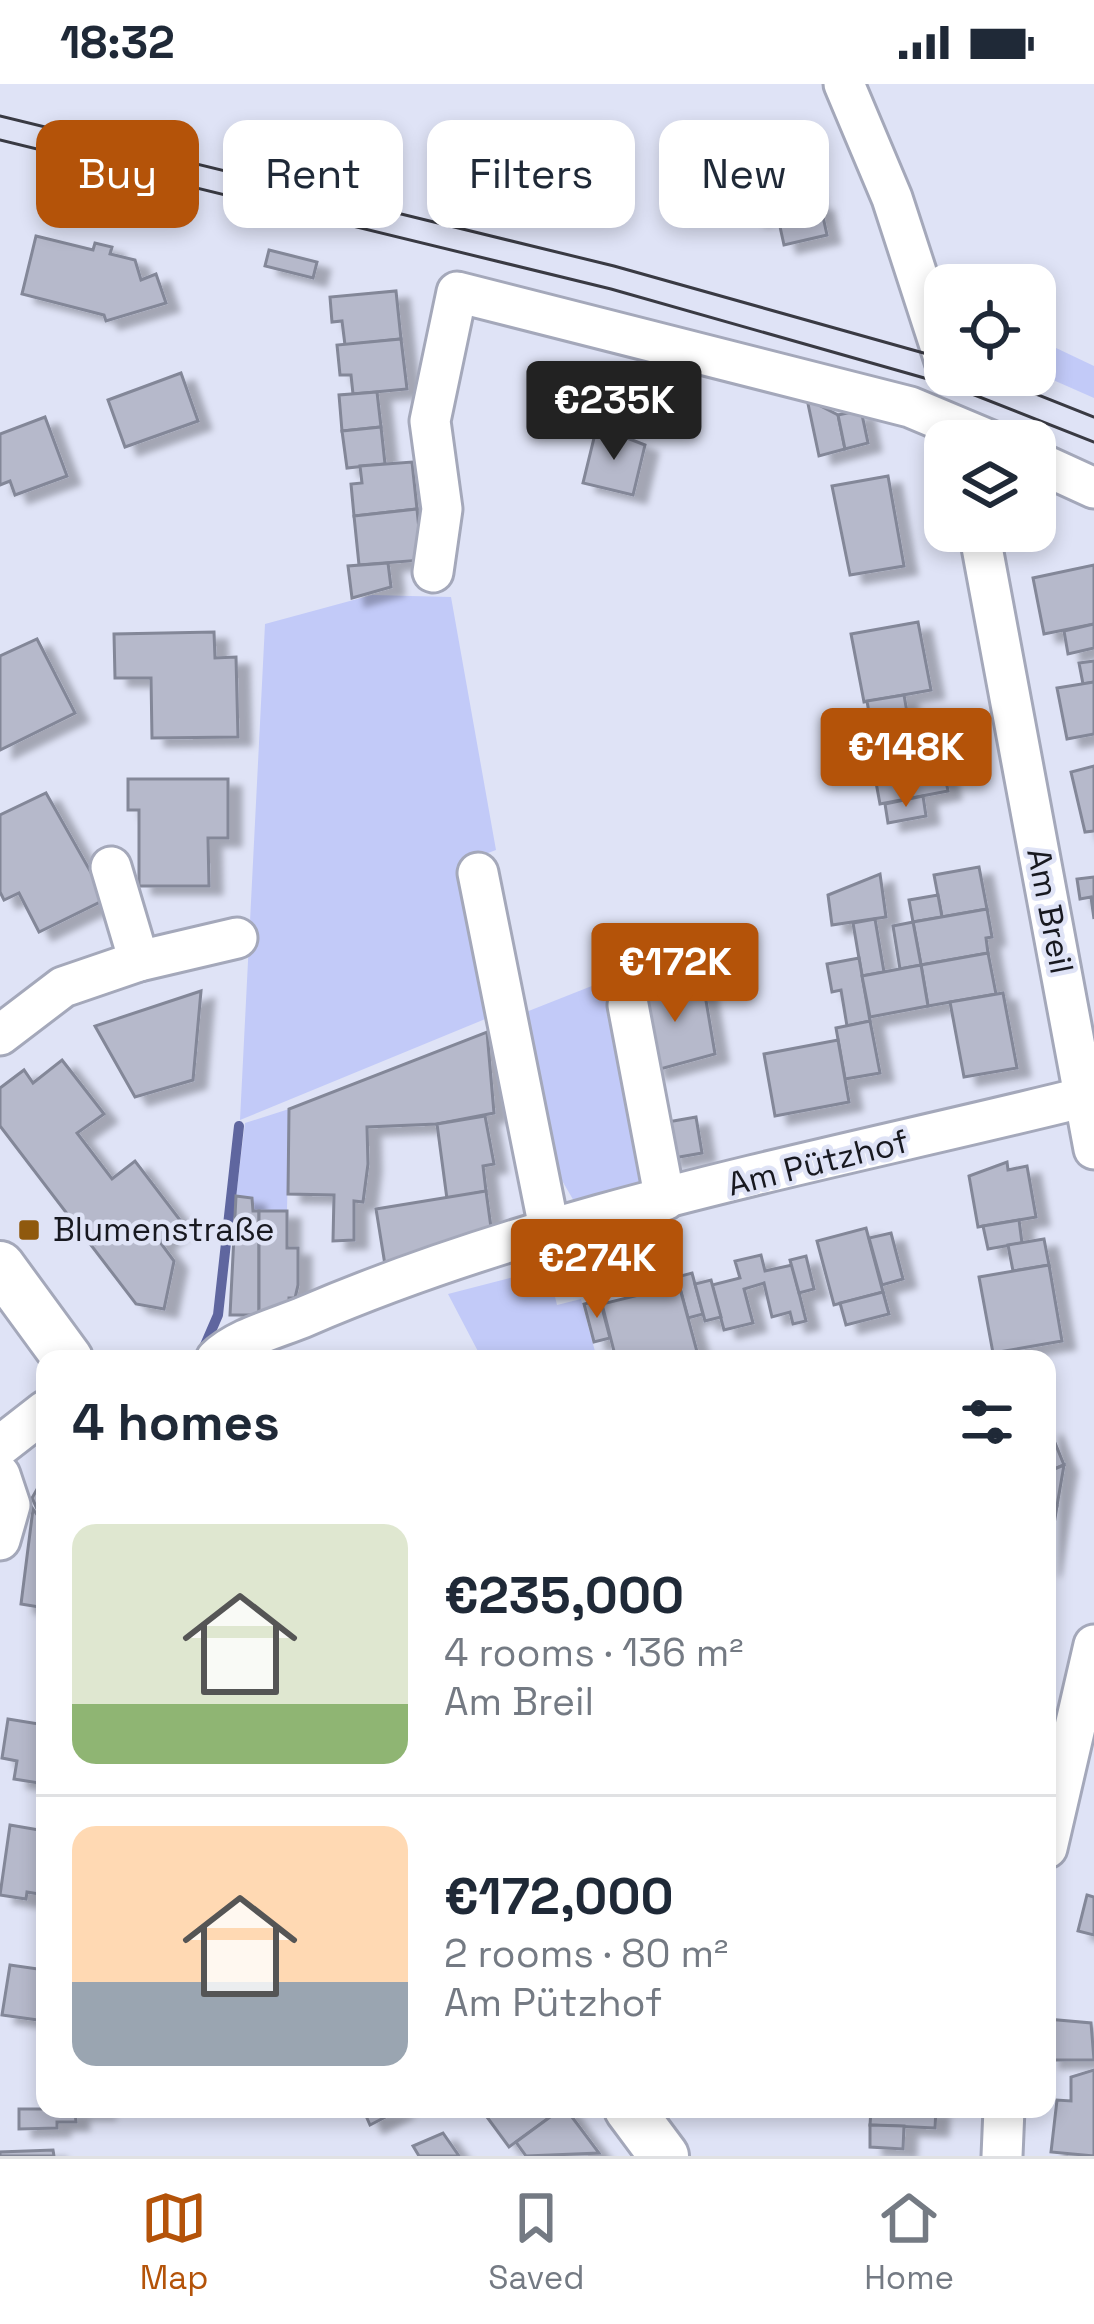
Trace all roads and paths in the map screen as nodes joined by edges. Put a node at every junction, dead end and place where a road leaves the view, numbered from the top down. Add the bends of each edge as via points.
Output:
1 (844, 84) edge
2 (924, 296) edge
3 (937, 420) edge
4 (1056, 471) edge
5 (1094, 488) edge
6 (983, 552) edge
7 (433, 572) dead end
8 (111, 867) dead end
9 (478, 873) dead end
10 (237, 938) dead end
11 (139, 961) junction
12 (628, 1005) dead end
13 (0, 1036) edge
14 (1085, 1097) junction
15 (1094, 1149) edge
16 (665, 1200) junction
17 (550, 1233) junction
18 (0, 1266) edge
19 (61, 1350) edge
20 (234, 1350) edge
21 (36, 1418) edge
22 (0, 1446) edge
23 (0, 1475) edge
24 (0, 1540) edge
25 (1094, 1645) edge
26 (1056, 1809) edge
27 (636, 2118) edge
28 (1004, 2118) edge
29 (664, 2156) edge
30 (1002, 2156) edge

1 - 2 street
3 - 7 street via 457,292 430,421 442,508
4 - 5 street
6 - 14 street, Am Breil
8 - 11 street
9 - 17 street
10 - 11 street
11 - 13 street via 63,987
12 - 16 street
14 - 15 street, Am Breil
14 - 16 street, Am Pützhof
16 - 17 street, Am Pützhof
17 - 20 street, Am Pützhof via 342,1295
18 - 19 main road
21 - 22 street
23 - 24 street via 10,1505
25 - 26 street
27 - 29 main road
28 - 30 street

